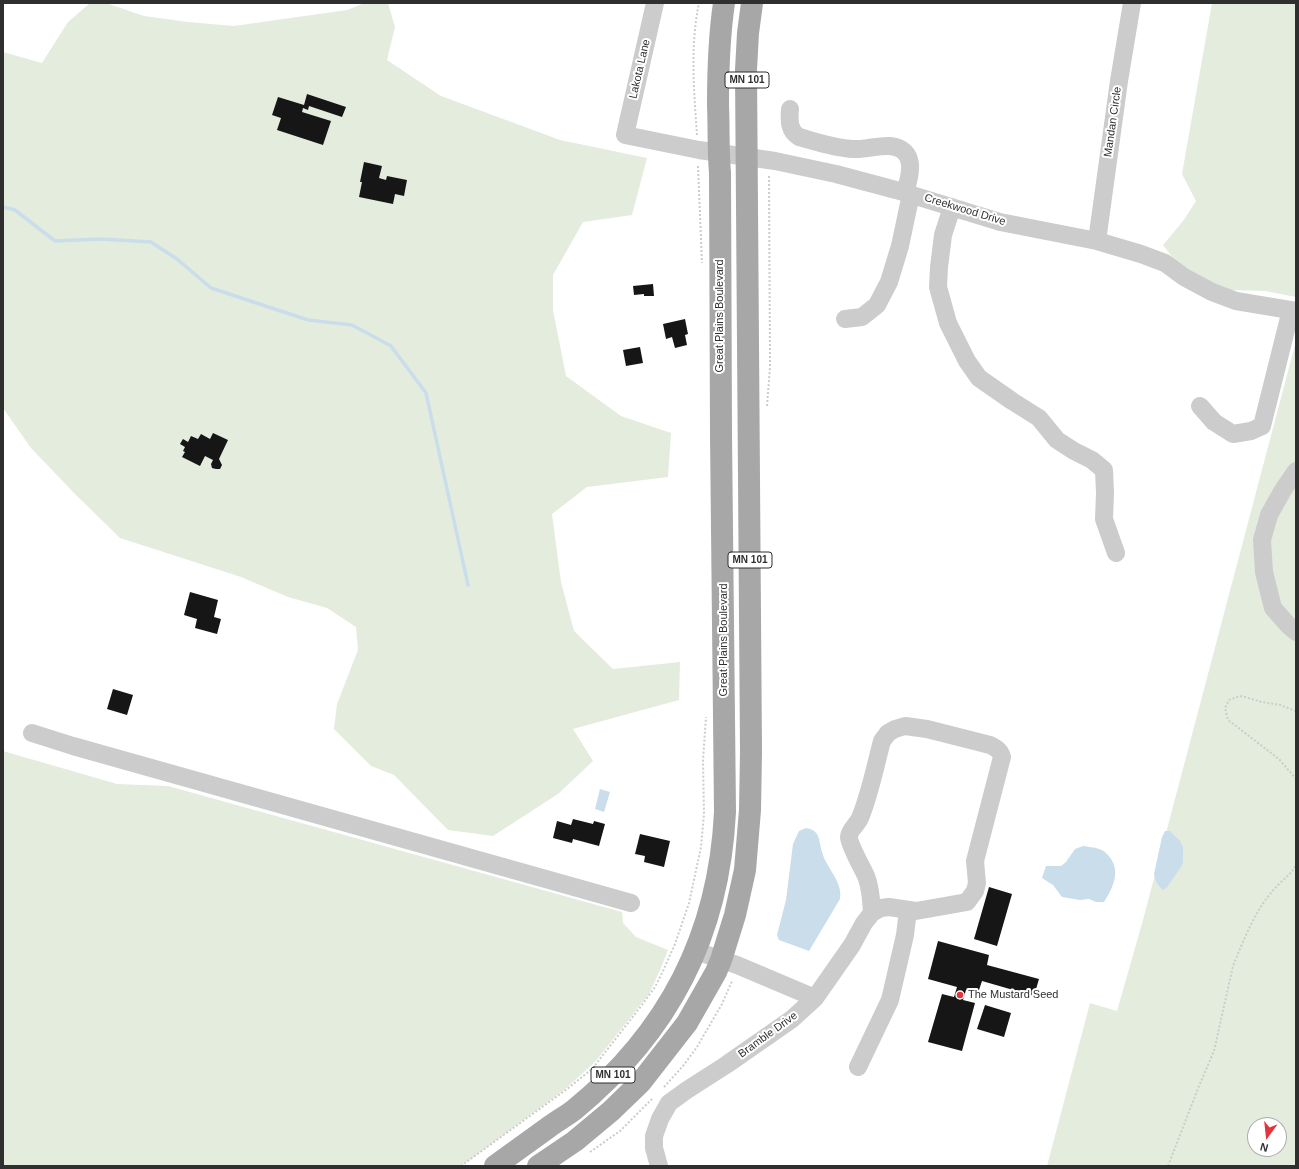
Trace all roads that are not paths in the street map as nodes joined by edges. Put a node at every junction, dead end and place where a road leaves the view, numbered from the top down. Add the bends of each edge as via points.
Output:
1 (655, 3) edge
2 (724, 3) edge
3 (752, 3) edge
4 (1132, 3) edge
5 (790, 110) dead end
6 (625, 134) joint
7 (708, 151) junction
8 (748, 157) junction
9 (908, 193) junction
10 (952, 207) junction
11 (1097, 241) junction
12 (1294, 311) edge
13 (845, 319) dead end
14 (1200, 406) dead end
15 (1296, 471) edge
16 (1116, 553) dead end
17 (1296, 632) edge
18 (32, 733) dead end
19 (631, 903) dead end
20 (908, 910) junction
21 (872, 913) junction
22 (696, 952) junction
23 (721, 960) junction
24 (815, 998) junction
25 (858, 1067) dead end
26 (495, 1166) edge
27 (538, 1166) edge
28 (659, 1166) edge

1 - 6 street, Lakota Lane
2 - 7 main road, Great Plains Boulevard / MN 101
3 - 8 main road, MN 101 via 746,70
4 - 11 street, Mandan Circle
5 - 9 street via 790,126 799,137 845,148 890,146 902,151 907,155 911,165
6 - 7 street, Creekwood Drive
7 - 8 street, Creekwood Drive
7 - 22 main road, Great Plains Boulevard / MN 101 via 720,173 725,812 723,849 717,882
8 - 9 street, Creekwood Drive via 775,160
8 - 23 main road, MN 101 via 750,810 742,886
9 - 10 street, Creekwood Drive
9 - 13 street via 900,246 889,282 877,306 862,317
10 - 11 street, Creekwood Drive via 1000,222
10 - 16 street via 943,235 938,287 948,322 967,361 979,378 1039,418 1057,440 1104,470 1104,520
11 - 12 street, Creekwood Drive via 1165,263 1212,292 1236,301
12 - 14 street via 1262,426 1233,434 1214,422
15 - 17 street via 1269,514 1262,540 1264,572 1273,608
18 - 19 street
20 - 21 street via 889,907
20 - 21 street via 916,911 967,902 974,891 977,883 975,861 1002,758 997,748 927,729 905,726 888,733 882,741 867,801 849,835 852,848 867,878
20 - 25 street via 890,1000
21 - 24 street, Bramble Drive
22 - 23 street
22 - 26 main road, Great Plains Boulevard / MN 101 via 662,1014 620,1066 572,1111
23 - 24 street
23 - 27 main road, MN 101 via 687,1023 641,1082 575,1141
24 - 28 street, Bramble Drive via 792,1019 669,1103 654,1136

